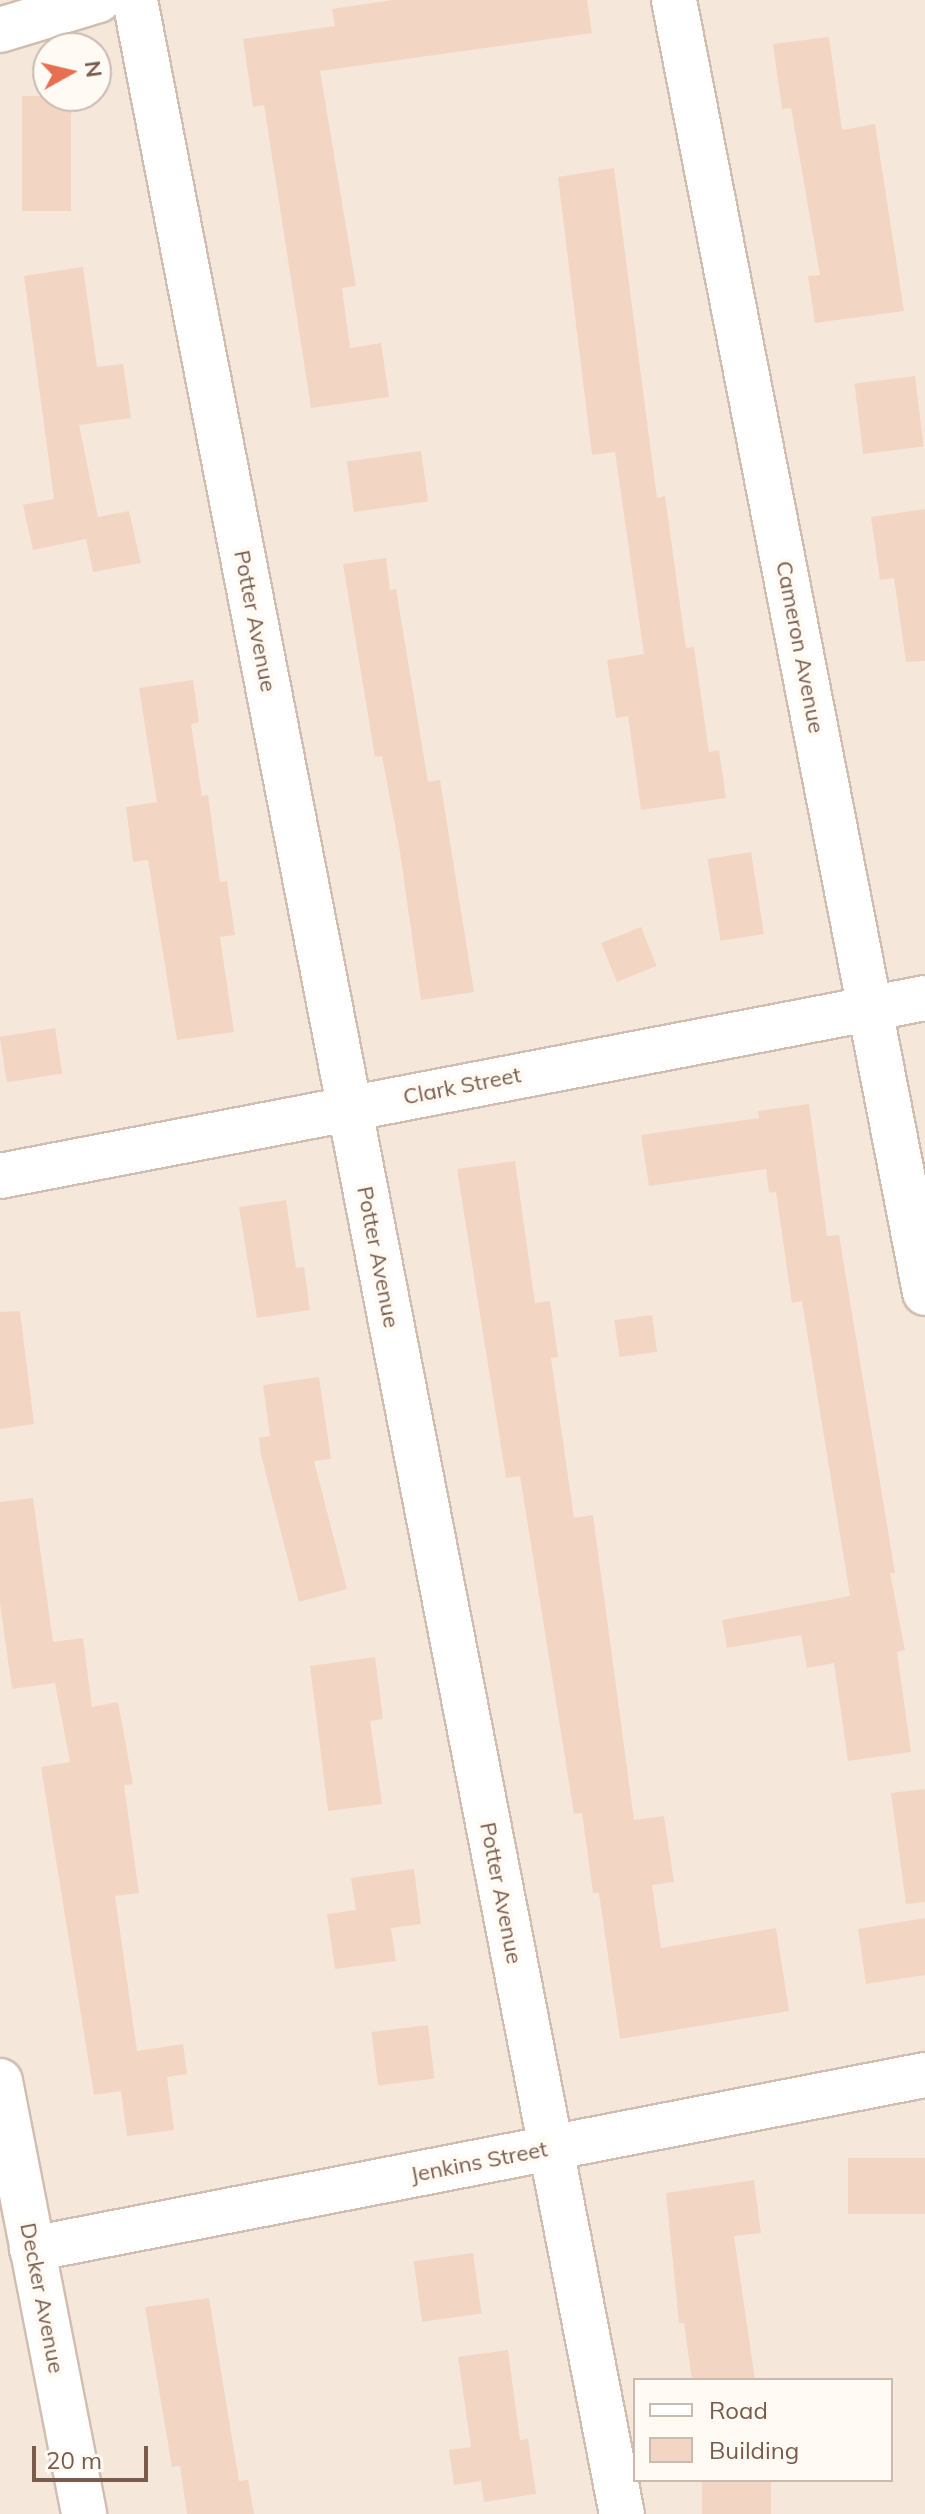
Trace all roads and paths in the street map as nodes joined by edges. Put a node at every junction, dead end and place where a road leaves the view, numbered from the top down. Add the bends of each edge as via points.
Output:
1 (99, 0) edge
2 (135, 0) edge
3 (674, 0) edge
4 (0, 30) edge
5 (925, 998) edge
6 (870, 1008) junction
7 (349, 1108) junction
8 (0, 1176) edge
9 (925, 1293) edge
10 (925, 2075) edge
11 (0, 2081) edge
12 (550, 2148) junction
13 (32, 2249) junction
14 (84, 2514) edge
15 (622, 2514) edge

1 - 4 street
2 - 7 street, Potter Avenue
3 - 6 street, Cameron Avenue
5 - 6 street, Clark Street
6 - 7 street, Clark Street
6 - 9 street, Cameron Avenue
7 - 8 street, Clark Street
7 - 12 street, Potter Avenue
10 - 12 street, Jenkins Street
11 - 13 street, Decker Avenue
12 - 13 street, Jenkins Street
12 - 15 street, Potter Avenue
13 - 14 street, Decker Avenue

